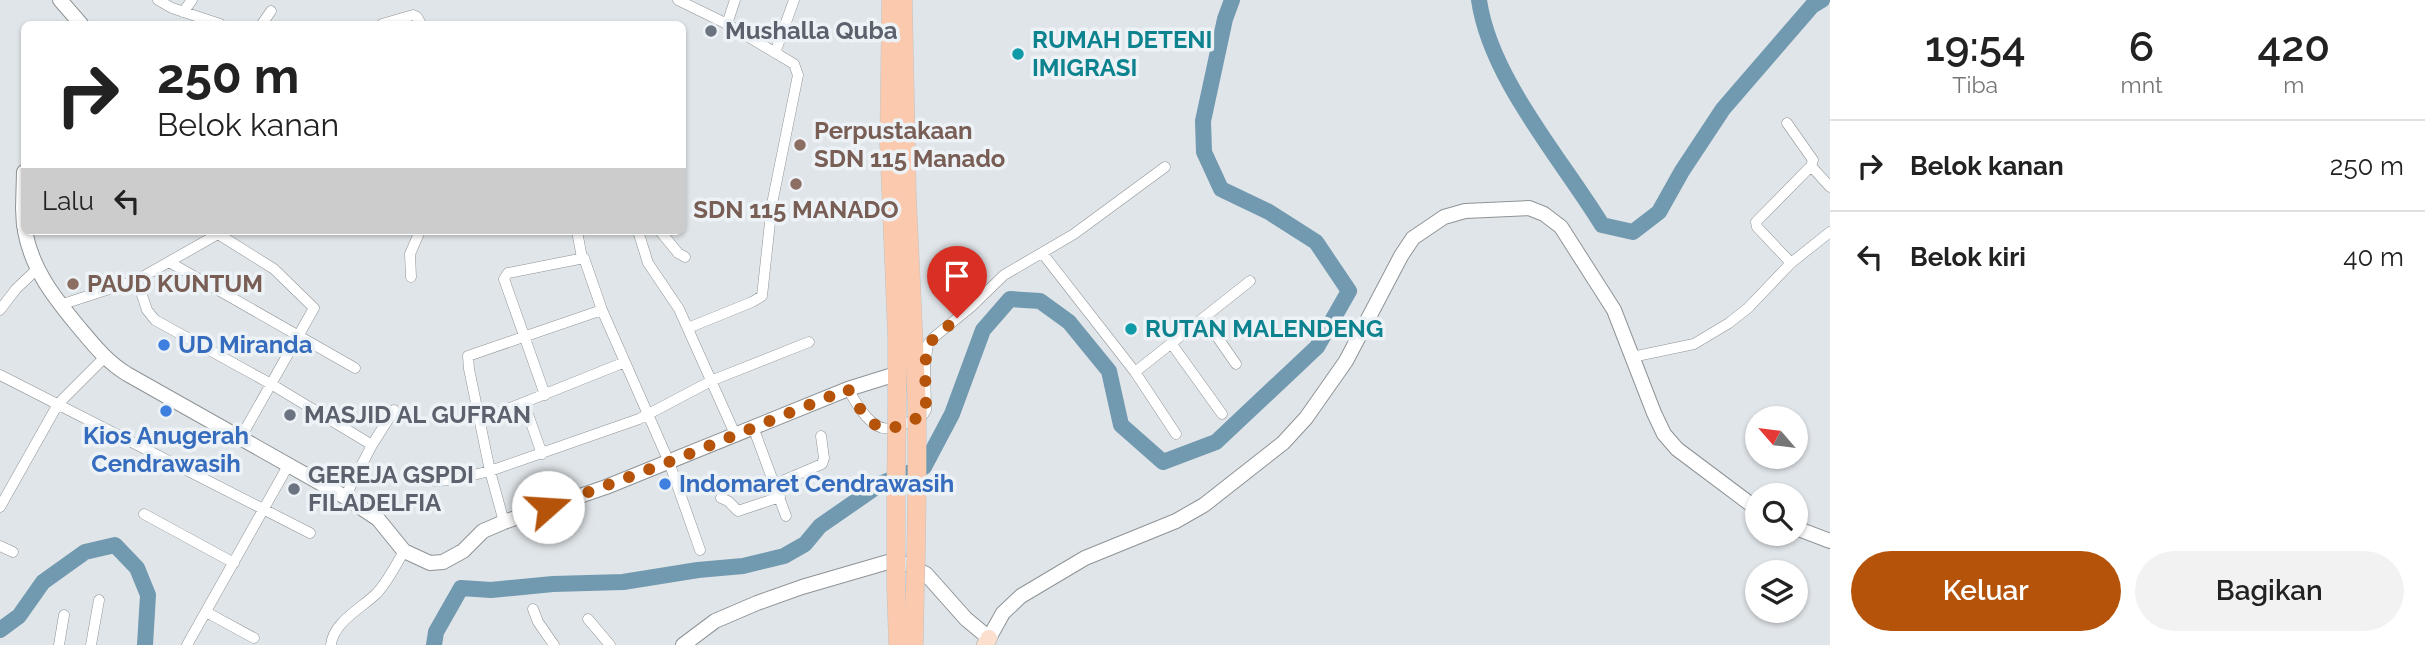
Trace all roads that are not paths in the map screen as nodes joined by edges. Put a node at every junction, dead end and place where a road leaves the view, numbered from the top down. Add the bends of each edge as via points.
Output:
1 (60, 0) edge
2 (158, 0) edge
3 (191, 0) edge
4 (678, 0) edge
5 (735, 0) edge
6 (794, 0) edge
7 (891, 0) edge
8 (904, 0) edge
9 (271, 11) dead end
10 (183, 12) junction
11 (78, 21) edge
12 (211, 21) edge
13 (264, 21) edge
14 (392, 21) edge
15 (419, 21) edge
16 (727, 24) junction
17 (775, 53) junction
18 (1787, 123) dead end
19 (1811, 166) junction
20 (1165, 167) dead end
21 (1830, 187) edge
22 (1830, 232) edge
23 (27, 235) edge
24 (215, 235) edge
25 (221, 235) edge
26 (418, 235) edge
27 (578, 235) edge
28 (639, 235) edge
29 (663, 235) edge
30 (1043, 254) junction
31 (685, 257) dead end
32 (582, 258) junction
33 (169, 262) junction
34 (1791, 263) junction
35 (37, 270) junction
36 (411, 277) dead end
37 (137, 280) junction
38 (1250, 281) dead end
39 (60, 305) junction
40 (0, 310) edge
41 (601, 310) junction
42 (957, 318) junction
43 (1204, 318) junction
44 (688, 328) junction
45 (297, 335) junction
46 (525, 336) junction
47 (809, 342) dead end
48 (914, 342) junction
49 (1171, 343) junction
50 (1633, 357) junction
51 (104, 358) junction
52 (625, 362) junction
53 (1236, 364) dead end
54 (355, 368) dead end
55 (1135, 372) junction
56 (896, 374) junction
57 (0, 375) edge
58 (713, 380) junction
59 (271, 384) junction
60 (848, 389) junction
61 (545, 395) junction
62 (524, 403) junction
63 (58, 404) junction
64 (394, 410) dead end
65 (647, 414) junction
66 (1222, 414) dead end
67 (480, 420) junction
68 (753, 427) junction
69 (735, 434) junction
70 (1176, 434) dead end
71 (821, 436) dead end
72 (241, 437) junction
73 (372, 445) junction
74 (542, 454) junction
75 (669, 462) junction
76 (289, 464) junction
77 (490, 471) junction
78 (435, 481) dead end
79 (775, 484) junction
80 (345, 497) junction
81 (780, 497) junction
82 (721, 498) dead end
83 (1745, 500) edge
84 (0, 507) edge
85 (263, 509) junction
86 (144, 514) dead end
87 (786, 516) dead end
88 (504, 522) junction
89 (310, 533) dead end
90 (1808, 533) edge
91 (1830, 541) edge
92 (0, 546) edge
93 (700, 550) dead end
94 (404, 551) junction
95 (13, 552) dead end
96 (234, 564) junction
97 (99, 600) dead end
98 (533, 609) dead end
99 (206, 612) junction
100 (1003, 613) junction
101 (64, 615) dead end
102 (588, 619) dead end
103 (966, 619) junction
104 (254, 638) dead end
105 (987, 641) edge
106 (59, 645) edge
107 (91, 645) edge
108 (187, 645) edge
109 (331, 645) edge
110 (554, 645) edge
111 (610, 645) edge
112 (683, 645) edge
113 (898, 645) edge
114 (914, 645) edge

1 - 11 main road
2 - 10 street
3 - 10 street
4 - 16 street
5 - 16 street
6 - 17 street
7 - 56 highway via 889,143
8 - 48 highway
9 - 13 street
10 - 12 street
14 - 15 street via 413,15
16 - 17 street
17 - 44 street via 794,64 798,75 772,204 762,296
18 - 19 street via 1813,160
19 - 21 street
19 - 34 street via 1756,222
20 - 30 street
22 - 34 street
23 - 35 main road
24 - 33 street
25 - 45 street via 274,269 313,306
26 - 36 street via 410,254
27 - 32 street
28 - 44 street via 648,263
29 - 31 street
30 - 42 street via 1004,275
30 - 55 street
32 - 41 street
32 - 46 street via 505,276
33 - 37 street
33 - 45 street
34 - 50 street via 1748,308 1700,342
35 - 39 main road
35 - 40 street
37 - 39 street
37 - 59 street via 155,320
38 - 43 street
39 - 51 main road
41 - 46 street
41 - 52 street
42 - 48 street
42 - 60 street via 928,344 923,415 891,429 880,427 871,422
43 - 49 street
43 - 53 street
44 - 58 street
45 - 54 street
45 - 59 street
46 - 61 street
46 - 67 street via 468,356
47 - 58 street
48 - 114 highway, bridge
49 - 55 street
49 - 66 street
50 - 83 main road via 1654,413 1671,442
50 - 100 main road via 1614,310 1561,227 1529,208 1465,211 1444,217 1413,238 1346,361 1307,418 1283,443 1204,505 1085,558 1021,596
51 - 63 street
51 - 72 main road
52 - 61 street
52 - 65 street
55 - 70 street
56 - 60 main road
56 - 113 highway, bridge
57 - 63 street
58 - 65 street
58 - 69 street
59 - 72 street
59 - 73 street
60 - 68 main road
61 - 62 street
62 - 67 street
62 - 74 street
63 - 84 street
63 - 85 street
64 - 73 street
65 - 74 street
65 - 75 street
67 - 77 street
68 - 69 main road
68 - 79 street
69 - 75 main road
71 - 79 street via 822,464
72 - 76 main road
73 - 80 street
74 - 77 street
75 - 88 main road
75 - 93 street
76 - 80 main road
76 - 85 street
77 - 78 street
77 - 88 street
79 - 81 street
80 - 94 main road via 378,519
81 - 82 street via 738,511
81 - 87 street
85 - 89 street
85 - 96 street
86 - 96 street
88 - 94 main road via 483,531 463,551 443,562 430,563
90 - 91 main road
92 - 95 street
94 - 109 street via 378,592 338,627
96 - 99 street
97 - 107 street
98 - 110 street
99 - 104 street
99 - 108 street
100 - 103 main road via 989,622
100 - 105 main road
101 - 106 street
102 - 111 street
103 - 105 main road
103 - 112 main road via 926,574 907,564 888,562 738,610

